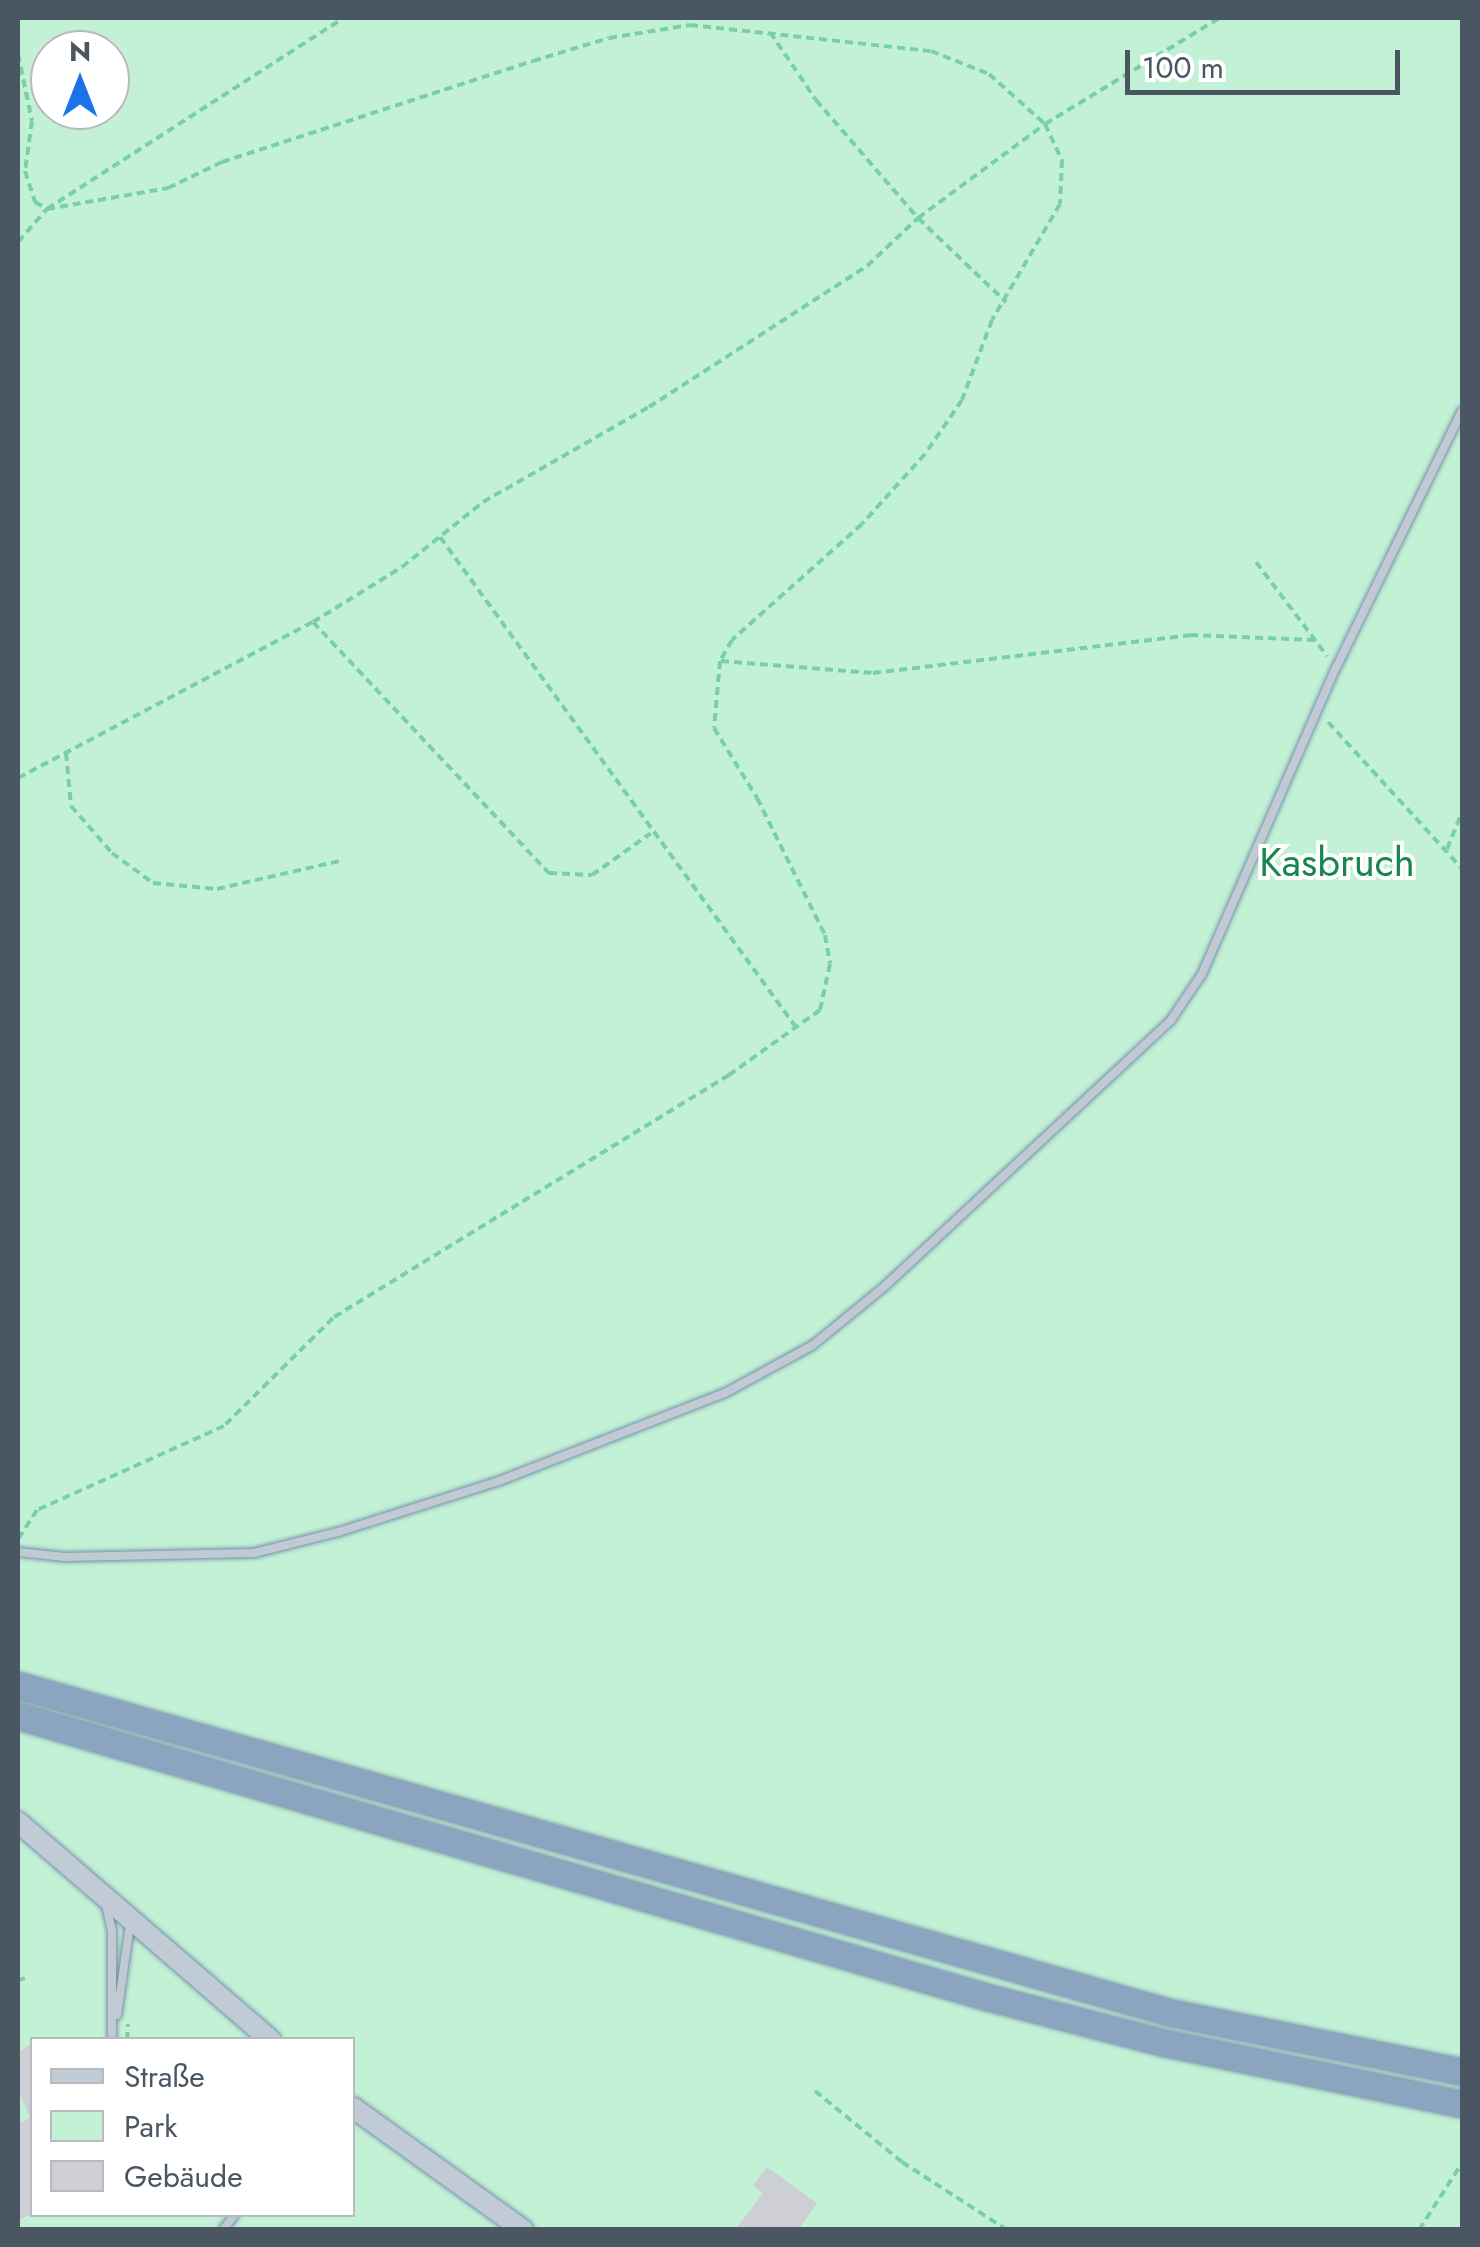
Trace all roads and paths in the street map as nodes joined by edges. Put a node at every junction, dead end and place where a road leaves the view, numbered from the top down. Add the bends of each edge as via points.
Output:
1 (344, 18) edge
2 (1218, 18) edge
3 (770, 32) junction
4 (18, 54) edge
5 (1045, 124) junction
6 (47, 209) junction
7 (918, 218) junction
8 (18, 242) edge
9 (1006, 302) junction
10 (1462, 411) edge
11 (440, 537) junction
12 (1256, 562) dead end
13 (313, 622) junction
14 (1314, 640) junction
15 (720, 661) junction
16 (1336, 668) junction
17 (1315, 714) junction
18 (66, 754) junction
19 (18, 778) edge
20 (1462, 812) edge
21 (652, 832) junction
22 (1446, 852) junction
23 (340, 861) dead end
24 (1462, 870) edge
25 (794, 1026) junction
26 (18, 1540) edge
27 (18, 1552) edge
28 (18, 1684) edge
29 (18, 1716) edge
30 (18, 1822) edge
31 (98, 1890) junction
32 (131, 1917) junction
33 (25, 1978) dead end
34 (18, 1980) edge
35 (128, 2006) dead end
36 (112, 2037) edge
37 (112, 2037) edge
38 (127, 2037) edge
39 (268, 2037) edge
40 (1462, 2072) edge
41 (815, 2091) dead end
42 (1462, 2104) edge
43 (355, 2109) edge
44 (1462, 2163) edge
45 (523, 2230) edge
46 (1007, 2230) edge
47 (1419, 2230) edge

1 - 6 path
2 - 5 path
3 - 5 path via 932,51 989,74
3 - 6 path via 690,25 609,38 222,162 168,188
3 - 7 path via 816,100
4 - 6 path via 32,121 25,171 35,202
5 - 7 path
5 - 9 path via 1062,160 1060,204
6 - 8 path
7 - 9 path
7 - 11 path via 867,266 649,406 483,502
9 - 15 path via 962,400 925,454 862,524 732,640
10 - 16 lane
11 - 13 path
11 - 21 path
12 - 14 path
13 - 18 path
13 - 21 path via 548,872 592,875
14 - 15 path via 1190,635 873,673
14 - 16 path
15 - 25 path via 714,728 758,798 825,935 830,964 820,1010
16 - 17 lane
17 - 22 path via 1340,730
17 - 27 lane via 1202,974 1170,1020 886,1286 813,1344 725,1394 499,1481 338,1532 254,1553
18 - 19 path
18 - 23 path via 71,806 112,853 152,883 217,889
20 - 22 path
21 - 25 path
22 - 24 path
25 - 26 path via 729,1075 334,1318 224,1426 37,1510
28 - 40 highway via 994,1966 1294,2042
29 - 42 highway via 987,1997 1290,2071
30 - 31 main road
31 - 32 main road
31 - 36 lane via 112,1932
32 - 37 lane
32 - 39 main road
33 - 34 path
35 - 38 path
41 - 46 path via 902,2162
43 - 45 main road
44 - 47 path

